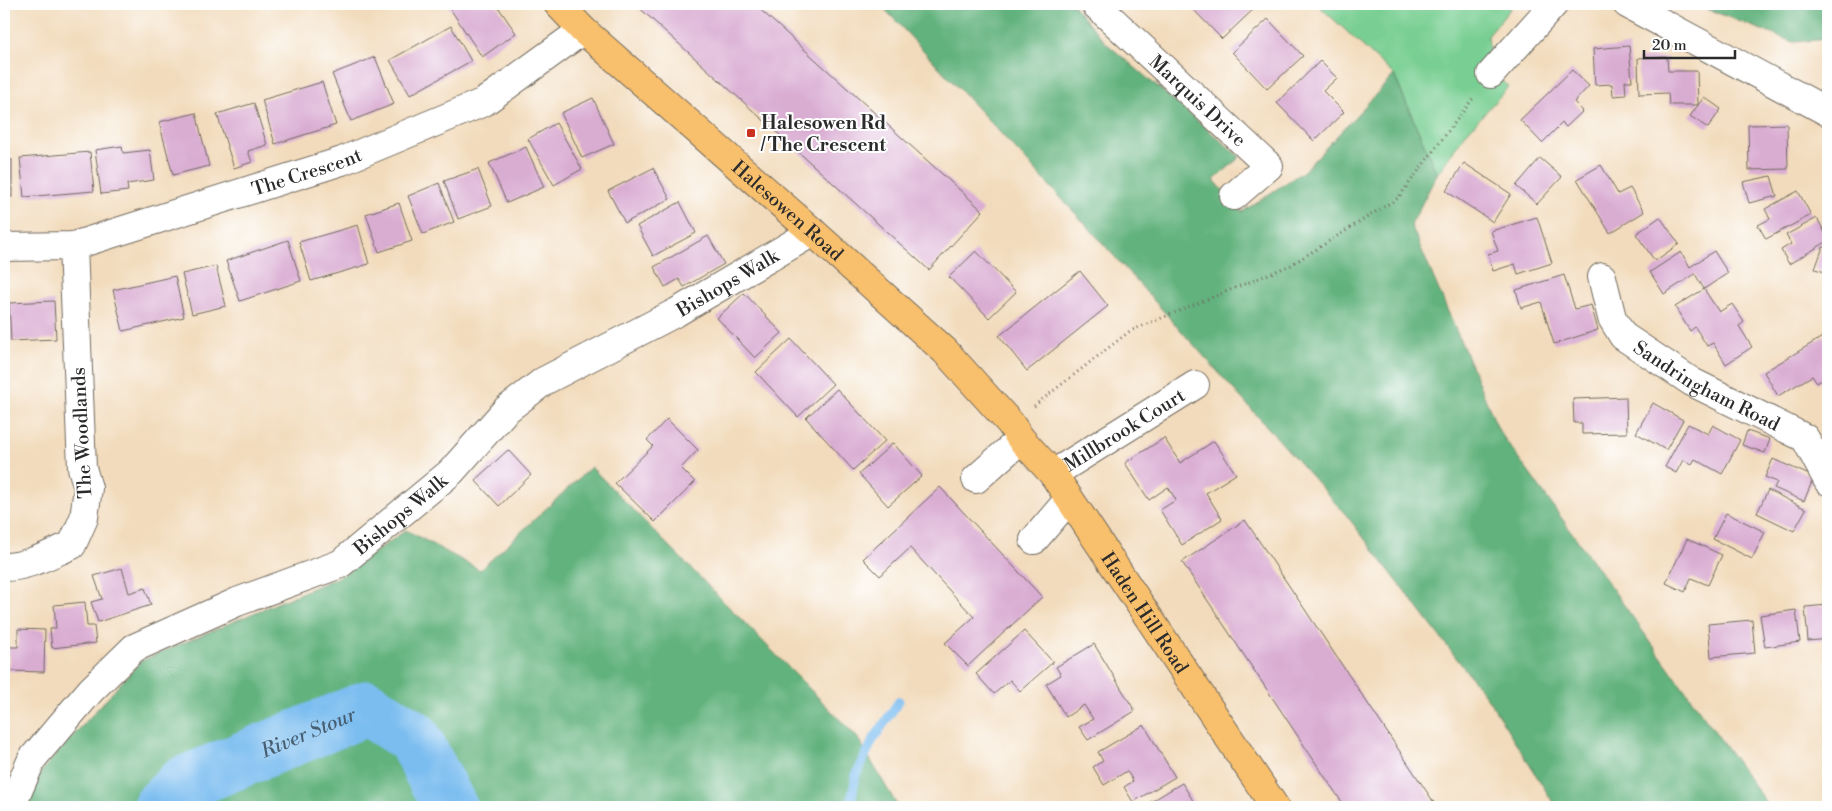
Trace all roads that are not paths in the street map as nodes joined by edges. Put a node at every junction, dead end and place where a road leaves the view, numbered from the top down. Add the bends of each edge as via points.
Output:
1 (558, 4) edge
2 (1095, 4) edge
3 (1554, 4) edge
4 (1627, 4) edge
5 (583, 30) junction
6 (1491, 74) road end
7 (1828, 112) edge
8 (1234, 196) dead end
9 (813, 232) junction
10 (72, 246) junction
11 (4, 247) edge
12 (1602, 277) dead end
13 (1195, 385) dead end
14 (1016, 431) junction
15 (1052, 474) junction
16 (976, 479) dead end
17 (1828, 481) edge
18 (1069, 498) junction
19 (1034, 540) dead end
20 (4, 567) edge
21 (11, 807) edge
22 (1275, 807) edge

1 - 5 main road, Halesowen Road
2 - 8 street, Marquis Drive via 1269,166
3 - 6 street
4 - 7 street
5 - 9 main road, Halesowen Road
5 - 10 street, The Crescent via 484,102 342,161
9 - 14 main road, Halesowen Road via 945,351
9 - 21 street, Bishops Walk via 676,312 544,381 506,410 451,472 340,564 237,602 134,648 91,690 32,759
10 - 11 street, The Crescent
10 - 20 street, The Woodlands via 82,468 88,488 84,518 72,545 16,567
12 - 17 street, Sandringham Road via 1612,318 1622,336 1692,382 1805,438
13 - 15 street, Millbrook Court
14 - 15 main road, Haden Hill Road
14 - 16 street
15 - 18 main road, Haden Hill Road
18 - 19 street
18 - 22 main road, Haden Hill Road

